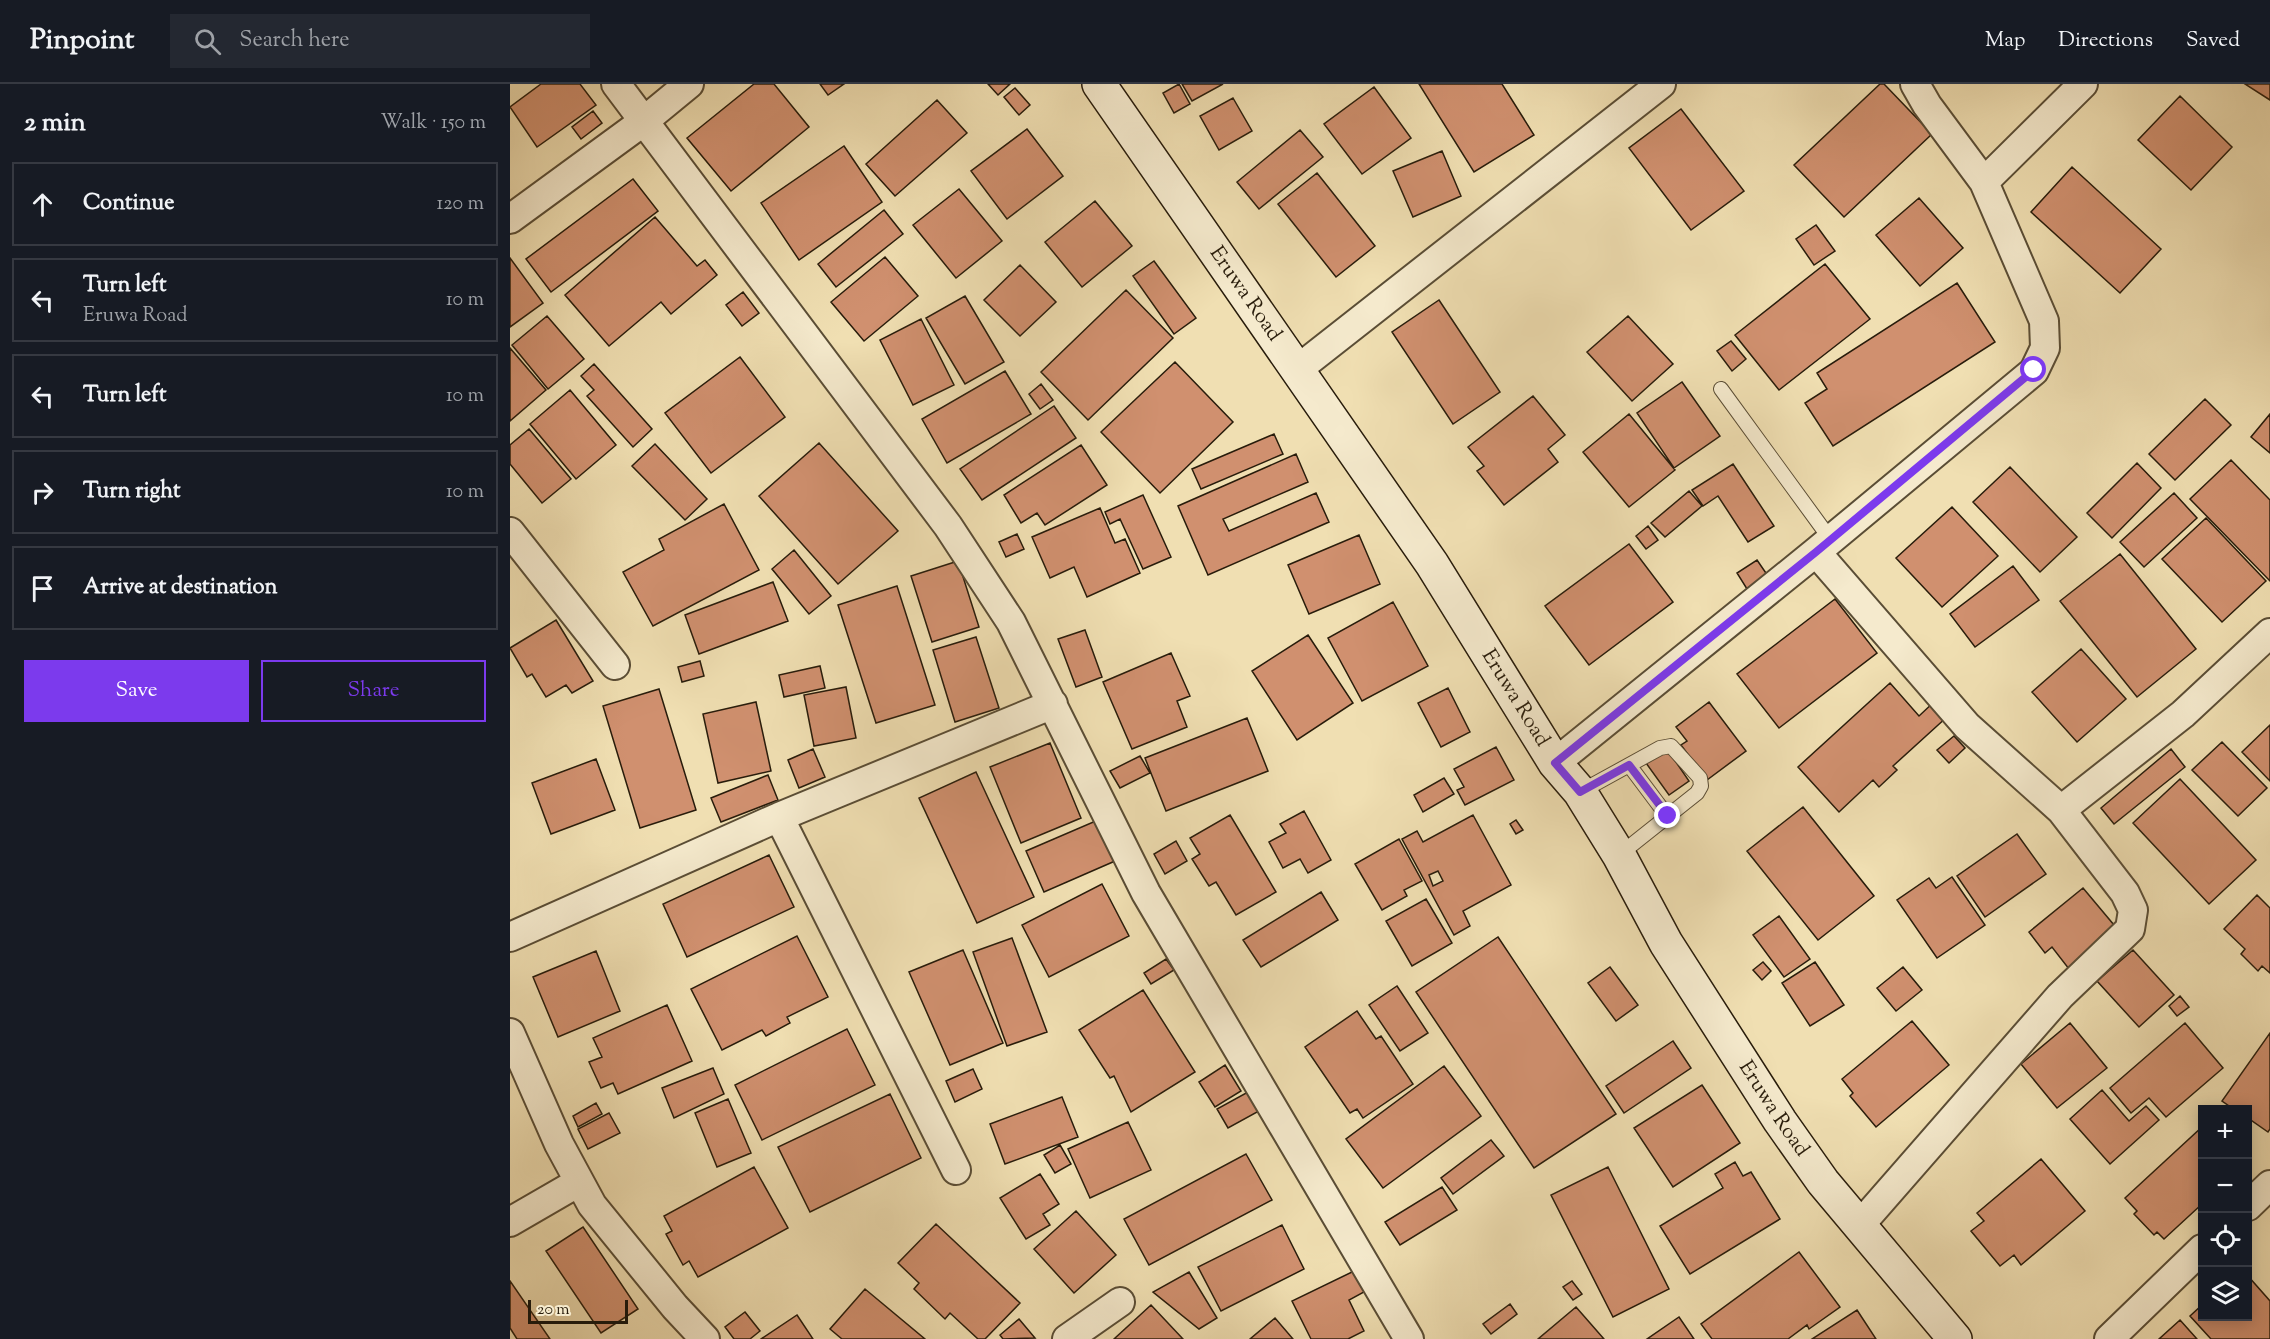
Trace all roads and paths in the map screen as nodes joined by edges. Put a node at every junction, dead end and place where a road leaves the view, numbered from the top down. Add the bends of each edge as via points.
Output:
1 (616, 84) edge
2 (689, 84) edge
3 (1099, 84) edge
4 (1661, 84) edge
5 (1915, 84) edge
6 (2083, 84) edge
7 (644, 122) junction
8 (1984, 182) junction
9 (510, 219) edge
10 (1298, 369) junction
11 (1721, 389) dead end
12 (510, 532) edge
13 (1824, 546) junction
14 (2270, 633) edge
15 (615, 664) dead end
16 (1053, 704) junction
17 (1555, 763) junction
18 (1629, 765) junction
19 (1580, 792) junction
20 (2061, 810) junction
21 (1668, 816) junction
22 (779, 817) junction
23 (1619, 855) junction
24 (510, 937) edge
25 (510, 1034) edge
26 (956, 1170) dead end
27 (579, 1182) junction
28 (2270, 1185) edge
29 (2252, 1201) edge
30 (510, 1222) edge
31 (1859, 1226) junction
32 (2198, 1253) edge
33 (1120, 1302) dead end
34 (705, 1339) edge
35 (1067, 1339) edge
36 (1409, 1339) edge
37 (1955, 1339) edge
38 (2109, 1339) edge

1 - 7 street
2 - 7 street
3 - 10 main road, Eruwa Road
4 - 10 street
5 - 8 street
6 - 8 street
7 - 9 street
7 - 16 street via 948,526 1011,622
8 - 13 street via 2043,321 2045,348 2034,370
10 - 17 main road, Eruwa Road via 1432,564
11 - 13 lane
12 - 15 street
13 - 17 street
13 - 20 street via 1967,726
14 - 20 street via 2183,714
16 - 22 street
16 - 36 street via 1146,893
17 - 19 main road, Eruwa Road
18 - 19 lane
18 - 21 lane
18 - 21 lane via 1671,746 1700,778 1697,793
19 - 23 main road, Eruwa Road
20 - 31 street via 2126,893 2133,910 2130,929 2060,996
21 - 23 lane
22 - 24 street
22 - 26 street
23 - 31 main road, Eruwa Road via 1666,943 1780,1121 1822,1182
25 - 27 street
27 - 30 street
27 - 34 street via 592,1205
28 - 29 street
31 - 37 main road, Eruwa Road
32 - 38 street
33 - 35 street

